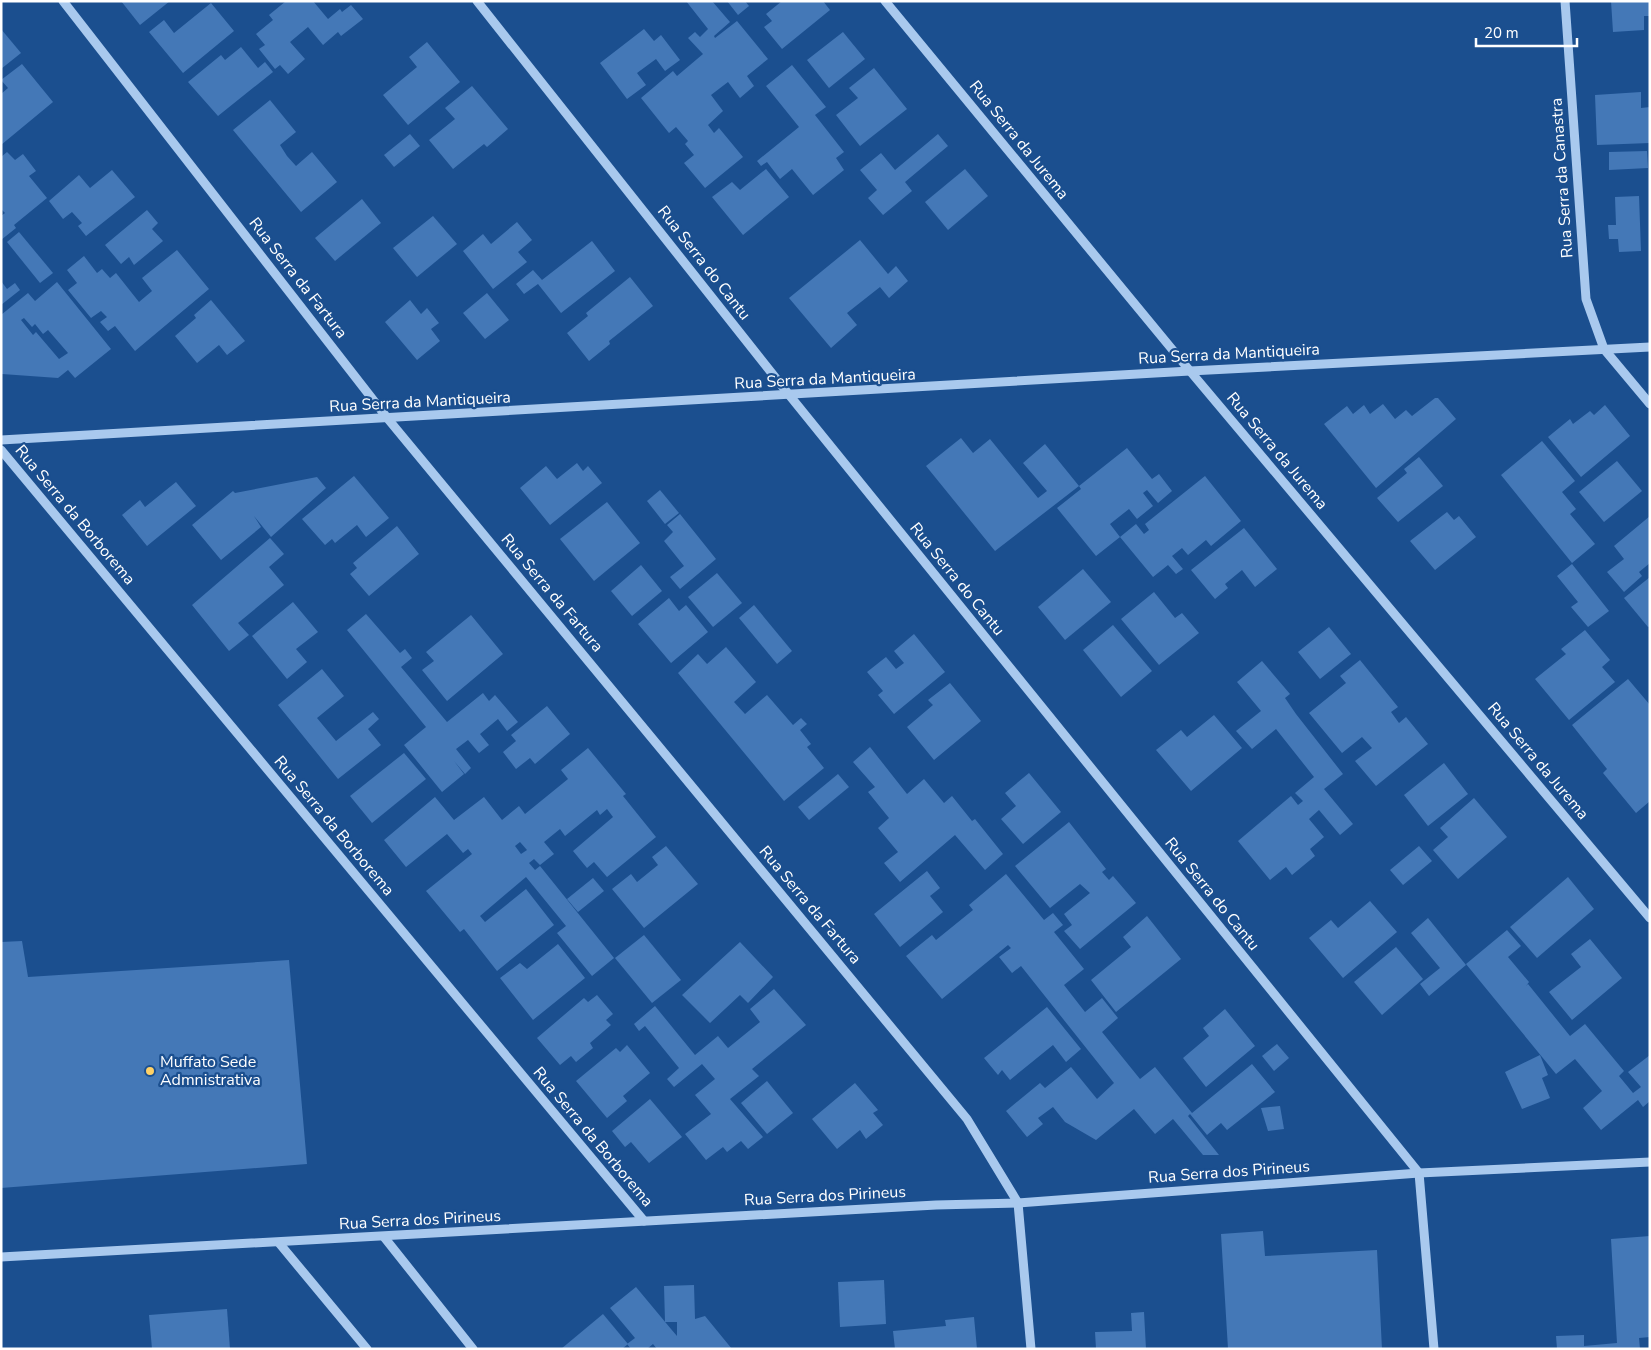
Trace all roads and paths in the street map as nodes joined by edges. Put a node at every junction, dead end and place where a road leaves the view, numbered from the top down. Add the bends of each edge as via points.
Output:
1 (63, 1) edge
2 (477, 1) edge
3 (885, 1) edge
4 (1565, 1) edge
5 (1650, 347) edge
6 (1604, 349) junction
7 (1190, 371) junction
8 (790, 396) junction
9 (1650, 404) edge
10 (388, 418) junction
11 (1, 440) edge
12 (1, 450) edge
13 (1650, 918) edge
14 (1650, 1162) edge
15 (1419, 1173) junction
16 (1018, 1203) junction
17 (644, 1222) junction
18 (384, 1237) junction
19 (280, 1243) junction
20 (1, 1257) edge
21 (366, 1349) edge
22 (473, 1349) edge
23 (1031, 1349) edge
24 (1434, 1349) edge

1 - 10 street, Rua Serra da Fartura
2 - 8 street, Rua Serra do Cantu
3 - 7 street, Rua Serra da Jurema
4 - 6 street, Rua Serra da Canastra via 1586,299
5 - 6 street, Rua Serra da Mantiqueira
6 - 7 street, Rua Serra da Mantiqueira
6 - 9 street
7 - 8 street, Rua Serra da Mantiqueira
7 - 13 street, Rua Serra da Jurema
8 - 10 street, Rua Serra da Mantiqueira
8 - 15 street, Rua Serra do Cantu
10 - 11 street, Rua Serra da Mantiqueira
10 - 16 street, Rua Serra da Fartura via 967,1119
12 - 17 street, Rua Serra da Borborema
14 - 15 street, Rua Serra dos Pirineus
15 - 16 street, Rua Serra dos Pirineus
15 - 24 street
16 - 17 street, Rua Serra dos Pirineus
16 - 23 street
17 - 18 street, Rua Serra dos Pirineus
18 - 19 street, Rua Serra dos Pirineus
18 - 22 street
19 - 20 street, Rua Serra dos Pirineus
19 - 21 street

